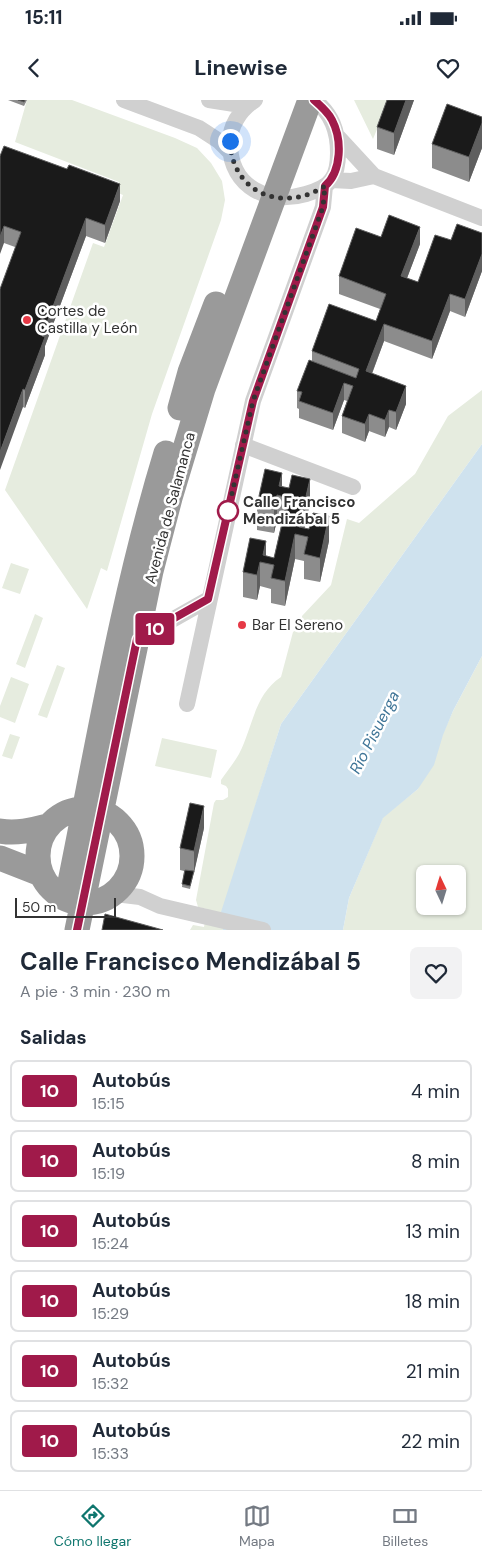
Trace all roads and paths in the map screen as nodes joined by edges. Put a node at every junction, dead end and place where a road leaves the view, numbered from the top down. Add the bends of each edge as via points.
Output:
1 (124, 100) edge
2 (209, 100) edge
3 (292, 100) edge
4 (310, 100) edge
5 (314, 100) edge
6 (251, 103) edge
7 (338, 137) junction
8 (230, 152) junction
9 (374, 176) junction
10 (328, 183) junction
11 (266, 195) junction
12 (482, 218) edge
13 (243, 445) junction
14 (353, 487) dead end
15 (208, 599) junction
16 (143, 636) junction
17 (187, 704) dead end
18 (98, 742) junction
19 (93, 810) junction
20 (53, 821) junction
21 (0, 831) edge
22 (0, 858) edge
23 (41, 874) junction
24 (115, 894) junction
25 (74, 902) junction
26 (60, 930) edge
27 (77, 930) edge
28 (264, 930) edge

1 - 8 street via 199,128
2 - 6 street
3 - 11 highway, Avenida de Salamanca
4 - 11 highway, Avenida de Salamanca
5 - 7 street via 323,107
6 - 8 street via 237,118
7 - 9 street
7 - 10 street via 338,162
8 - 11 street via 242,178
9 - 10 street
9 - 12 street
10 - 11 street via 319,190 291,198
10 - 13 street via 323,207 253,401
11 - 16 highway, Avenida de Salamanca via 170,498 151,571
11 - 18 highway, Avenida de Salamanca via 190,372 127,596
13 - 14 street
13 - 15 street
15 - 16 street
15 - 17 street
16 - 19 highway, Avenida de Salamanca
18 - 19 highway, Avenida de Salamanca
18 - 20 highway via 88,748 80,781
19 - 20 highway via 72,810
19 - 24 highway via 113,818 129,837 133,861 130,874
19 - 25 highway, Avenida de Salamanca
20 - 21 highway via 22,832
20 - 23 highway via 40,840 38,863
22 - 23 highway
23 - 25 highway via 56,894
24 - 25 highway via 94,903
24 - 28 street via 140,897 160,906
25 - 26 highway, Avenida de Salamanca
25 - 27 highway, Avenida de Salamanca

